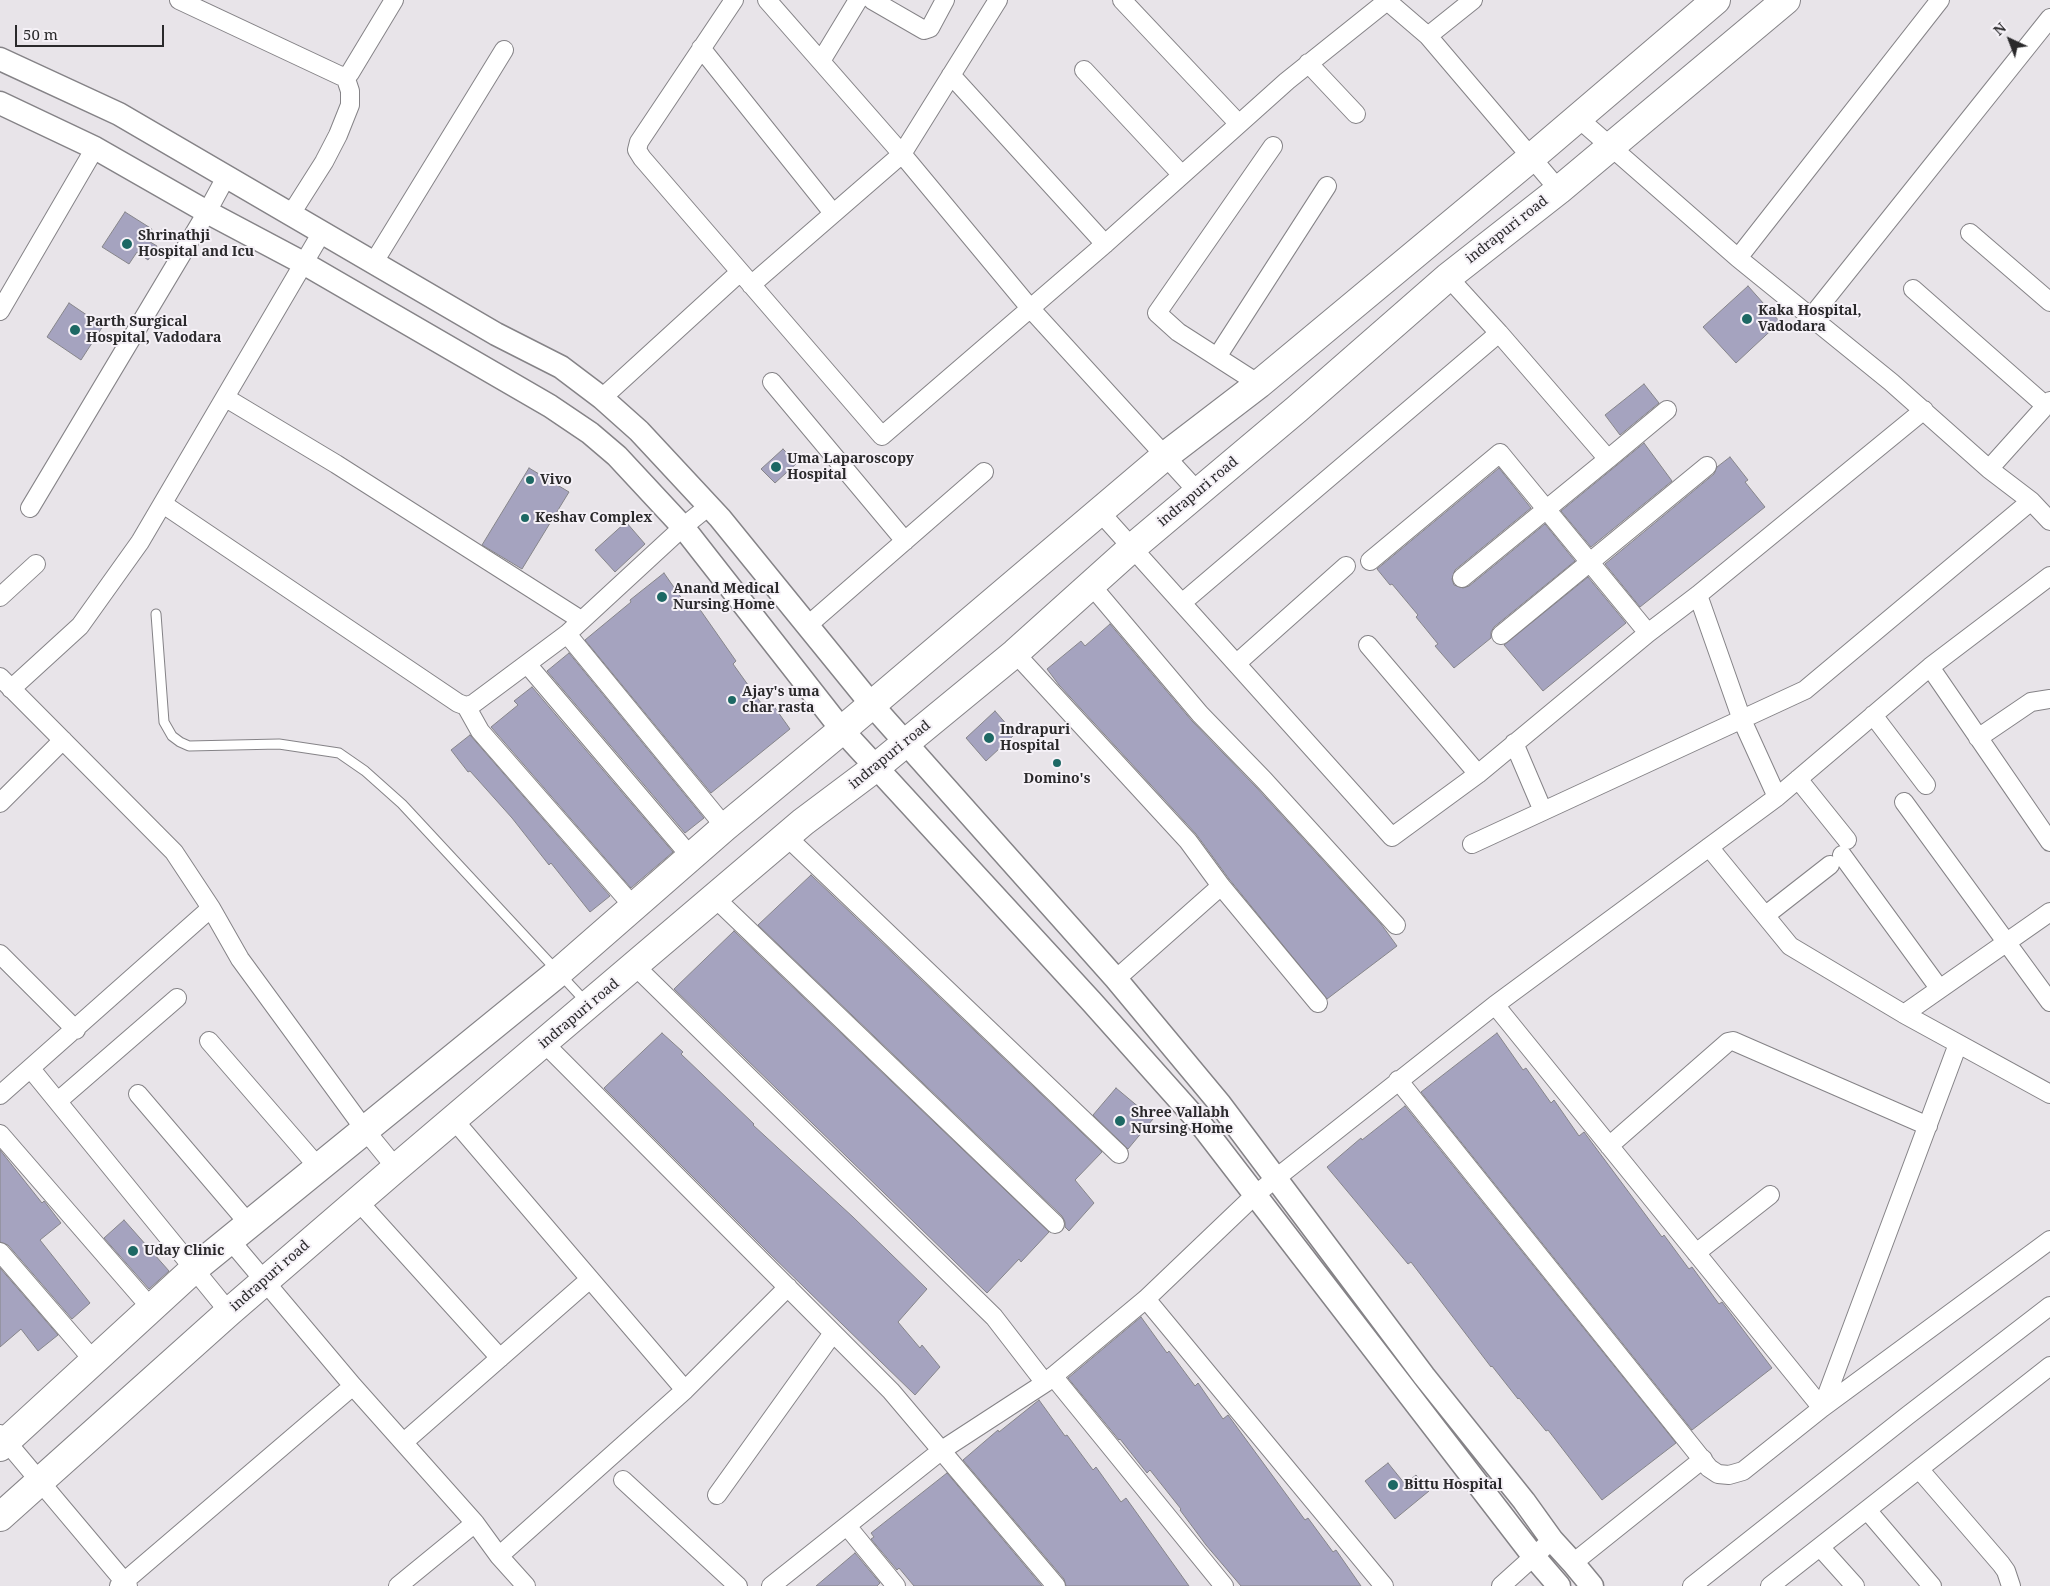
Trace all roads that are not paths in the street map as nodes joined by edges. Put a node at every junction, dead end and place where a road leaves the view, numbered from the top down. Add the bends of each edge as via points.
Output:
1 (179, 0) edge
2 (394, 0) edge
3 (734, 0) edge
4 (767, 0) edge
5 (858, 0) edge
6 (872, 0) edge
7 (945, 0) edge
8 (998, 0) edge
9 (1122, 0) edge
10 (1386, 0) edge
11 (1473, 0) edge
12 (1716, 0) edge
13 (1786, 0) edge
14 (1940, 0) edge
15 (2050, 18) edge
16 (1428, 36) junction
17 (701, 48) junction
18 (504, 50) dead end
19 (0, 59) edge
20 (820, 61) junction
21 (1308, 63) junction
22 (1084, 70) dead end
23 (951, 75) junction
24 (345, 76) junction
25 (0, 103) edge
26 (1356, 114) dead end
27 (1578, 118) junction
28 (1239, 124) junction
29 (1273, 146) dead end
30 (1610, 147) junction
31 (95, 148) junction
32 (902, 154) junction
33 (1532, 157) junction
34 (1182, 175) junction
35 (226, 176) junction
36 (1328, 186) dead end
37 (1559, 190) junction
38 (207, 212) junction
39 (833, 213) junction
40 (291, 214) junction
41 (322, 232) junction
42 (1970, 233) dead end
43 (1105, 244) junction
44 (1738, 258) junction
45 (374, 262) junction
46 (305, 264) junction
47 (1448, 277) junction
48 (746, 278) junction
49 (1913, 289) dead end
50 (2050, 302) edge
51 (1030, 308) junction
52 (0, 311) edge
53 (1812, 316) junction
54 (1499, 332) junction
55 (496, 334) junction
56 (1217, 357) junction
57 (480, 365) junction
58 (772, 382) dead end
59 (1259, 384) junction
60 (226, 398) junction
61 (602, 398) junction
62 (2048, 403) edge
63 (1667, 410) dead end
64 (1924, 410) junction
65 (1165, 456) junction
66 (1608, 459) junction
67 (1708, 466) dead end
68 (1989, 470) junction
69 (984, 472) dead end
70 (1198, 492) junction
71 (2031, 501) junction
72 (163, 504) junction
73 (709, 506) junction
74 (30, 508) dead end
75 (1546, 509) junction
76 (1100, 512) junction
77 (2050, 521) edge
78 (683, 527) junction
79 (905, 541) junction
80 (1133, 547) junction
81 (1370, 560) dead end
82 (1589, 562) junction
83 (36, 564) dead end
84 (1346, 566) dead end
85 (2050, 576) edge
86 (1462, 578) dead end
87 (1091, 585) junction
88 (1698, 595) junction
89 (0, 597) edge
90 (1183, 602) junction
91 (156, 614) dead end
92 (581, 620) junction
93 (807, 626) junction
94 (1648, 633) junction
95 (567, 634) junction
96 (1501, 635) dead end
97 (1368, 646) dead end
98 (1015, 653) junction
99 (1237, 663) junction
100 (527, 664) junction
101 (1930, 667) junction
102 (6, 683) edge
103 (2050, 699) edge
104 (872, 705) junction
105 (466, 706) junction
106 (1873, 715) junction
107 (1742, 720) junction
108 (842, 730) junction
109 (1978, 738) junction
110 (63, 740) junction
111 (904, 743) junction
112 (1514, 743) junction
113 (875, 768) junction
114 (1478, 774) junction
115 (1798, 779) junction
116 (1926, 785) dead end
117 (1777, 797) junction
118 (1904, 802) dead end
119 (0, 803) edge
120 (1543, 811) junction
121 (724, 827) junction
122 (787, 836) junction
123 (2050, 842) edge
124 (1472, 844) dead end
125 (1710, 847) junction
126 (1840, 854) junction
127 (691, 857) junction
128 (1221, 886) junction
129 (714, 898) junction
130 (633, 906) junction
131 (211, 908) junction
132 (2050, 912) edge
133 (1766, 915) junction
134 (1396, 925) dead end
135 (2007, 943) junction
136 (0, 954) edge
137 (635, 966) junction
138 (559, 972) junction
139 (1116, 979) junction
140 (1939, 988) junction
141 (177, 998) dead end
142 (2050, 1002) edge
143 (1318, 1003) dead end
144 (1495, 1005) junction
145 (588, 1006) junction
146 (1904, 1014) junction
147 (76, 1030) junction
148 (208, 1041) dead end
149 (544, 1043) junction
150 (1958, 1044) junction
151 (31, 1070) junction
152 (1398, 1080) junction
153 (138, 1094) dead end
154 (2050, 1094) edge
155 (0, 1095) edge
156 (58, 1101) junction
157 (454, 1120) junction
158 (1928, 1126) junction
159 (365, 1130) junction
160 (0, 1134) edge
161 (1609, 1146) junction
162 (1119, 1154) dead end
163 (319, 1168) junction
164 (396, 1168) junction
165 (1275, 1179) junction
166 (1255, 1195) junction
167 (1770, 1195) dead end
168 (358, 1201) junction
169 (1055, 1224) dead end
170 (240, 1232) junction
171 (2050, 1240) edge
172 (0, 1252) edge
173 (1696, 1253) junction
174 (194, 1269) junction
175 (590, 1279) junction
176 (264, 1281) junction
177 (788, 1287) junction
178 (1146, 1299) junction
179 (2050, 1306) edge
180 (151, 1308) junction
181 (229, 1312) junction
182 (833, 1333) junction
183 (500, 1358) junction
184 (94, 1361) junction
185 (2050, 1366) edge
186 (1049, 1380) junction
187 (353, 1386) junction
188 (685, 1390) junction
189 (1822, 1408) junction
190 (2, 1441) edge
191 (404, 1442) junction
192 (942, 1450) junction
193 (1703, 1460) junction
194 (1919, 1469) junction
195 (40, 1480) junction
196 (624, 1480) dead end
197 (717, 1495) dead end
198 (1867, 1510) junction
199 (0, 1517) edge
200 (475, 1523) junction
201 (847, 1526) junction
202 (1552, 1540) junction
203 (1820, 1547) junction
204 (499, 1556) junction
205 (1534, 1557) junction
206 (1573, 1563) junction
207 (124, 1585) edge
208 (1930, 1585) edge
209 (399, 1586) edge
210 (526, 1586) edge
211 (738, 1586) edge
212 (771, 1586) edge
213 (896, 1586) edge
214 (1056, 1586) edge
215 (1224, 1586) edge
216 (1384, 1586) edge
217 (1501, 1586) edge
218 (1559, 1586) edge
219 (1592, 1586) edge
220 (1692, 1586) edge
221 (1770, 1586) edge
222 (1855, 1586) edge
223 (2012, 1586) edge

1 - 24 street
2 - 24 street via 350,73
3 - 17 street
4 - 20 street
5 - 20 street
6 - 7 street via 924,30 930,28
8 - 23 street
9 - 28 street
10 - 16 street
10 - 21 street
11 - 16 street
12 - 27 main road
13 - 30 main road, indrapuri road
14 - 44 street
15 - 53 street
16 - 33 street
17 - 39 street
17 - 48 street via 639,142 637,150
18 - 45 street
19 - 35 street via 119,114
20 - 32 street
21 - 26 street
21 - 28 street
22 - 34 street
23 - 32 street
23 - 43 street
24 - 40 street via 350,105 327,156
25 - 31 street
27 - 30 street
27 - 33 main road
28 - 34 street
29 - 56 street via 1157,313 1178,332
30 - 37 main road, indrapuri road
30 - 44 street
31 - 38 street
31 - 52 street
32 - 39 street
32 - 51 street
33 - 37 street
33 - 59 main road
34 - 43 street
35 - 38 street
35 - 40 street
36 - 56 street
37 - 47 main road, indrapuri road
38 - 46 street
38 - 74 street
39 - 48 street
40 - 41 street
41 - 45 street
41 - 46 street
42 - 50 street
43 - 51 street
44 - 53 street
45 - 55 street
46 - 57 street
46 - 60 street
47 - 54 street
47 - 70 main road, indrapuri road
48 - 51 street via 882,436
48 - 61 street
49 - 62 street
51 - 65 street
53 - 64 street
54 - 66 street
54 - 90 street
55 - 57 street
55 - 61 street via 561,368
56 - 59 street
57 - 78 street via 590,433 617,456
58 - 79 street
59 - 65 main road
60 - 72 street
60 - 92 street
61 - 73 street via 639,431
62 - 68 street
63 - 66 street
64 - 68 street
64 - 88 street
65 - 70 street
65 - 76 main road
66 - 75 street
67 - 82 street
68 - 71 street
69 - 79 street
70 - 80 main road, indrapuri road
71 - 77 street
71 - 107 street via 1805,690
72 - 102 street via 80,626
72 - 105 street
73 - 78 street
73 - 93 street
75 - 81 street via 1500,453
75 - 82 street
75 - 86 street
76 - 80 street
76 - 104 main road
78 - 92 street
78 - 108 street
79 - 93 street
80 - 87 main road, indrapuri road
80 - 90 street
82 - 94 street
82 - 96 street
83 - 89 street
84 - 99 street
85 - 101 street
87 - 98 main road, indrapuri road
87 - 134 street via 1200,714
88 - 94 street
88 - 107 street
90 - 99 street
91 - 138 lane via 164,722 172,736 189,746 280,744 339,753 402,804
92 - 95 street
93 - 104 street
94 - 112 street
95 - 100 street
95 - 121 street
97 - 114 street
98 - 111 main road, indrapuri road
98 - 128 street via 1188,840
99 - 114 street via 1392,837
100 - 105 street via 474,704
100 - 127 street
101 - 106 street
101 - 109 street
102 - 110 street
103 - 109 street via 2031,702
104 - 108 main road
104 - 111 street
105 - 130 street via 480,731
106 - 115 street
106 - 116 street
107 - 117 street
107 - 120 street
108 - 113 street
108 - 121 main road
109 - 123 street
110 - 119 street
110 - 131 street via 174,852
111 - 113 main road, indrapuri road
111 - 139 street
112 - 114 street
112 - 120 street
113 - 122 main road, indrapuri road
113 - 166 street via 1199,1122
115 - 117 street
115 - 126 street
117 - 125 street
118 - 135 street
120 - 124 street
121 - 127 main road
122 - 129 main road, indrapuri road
122 - 162 street
125 - 133 street
125 - 144 street
126 - 133 street
126 - 140 street
127 - 130 main road
128 - 139 street
128 - 143 street
129 - 137 main road, indrapuri road
129 - 169 street
130 - 138 main road
131 - 147 street
131 - 159 street via 240,959
132 - 135 street
133 - 146 street via 1790,946
135 - 140 street
135 - 142 street
136 - 147 street
137 - 145 main road, indrapuri road
137 - 186 street via 994,1317
138 - 145 lane
138 - 159 main road
139 - 165 street via 1220,1104
140 - 146 street
141 - 156 street
144 - 152 street
144 - 161 street
145 - 149 main road, indrapuri road
146 - 150 street
147 - 151 street
148 - 163 street
149 - 157 main road, indrapuri road
149 - 177 street
150 - 154 street
150 - 158 street
151 - 155 street
151 - 156 street
152 - 165 street
152 - 193 street
153 - 170 street
156 - 174 street
157 - 164 main road, indrapuri road
157 - 175 street
158 - 161 street via 1733,1041
158 - 189 street
159 - 163 main road
159 - 164 street
160 - 180 street
161 - 173 street
163 - 170 main road
164 - 168 main road, indrapuri road
165 - 166 street
165 - 202 street
166 - 178 street
166 - 205 street
167 - 173 street
168 - 176 main road, indrapuri road
168 - 183 street
170 - 174 main road
170 - 176 street
171 - 189 street
172 - 184 street
173 - 189 street
174 - 180 main road
174 - 181 street
175 - 183 street
175 - 188 street
176 - 181 main road, indrapuri road
176 - 187 street
177 - 182 street
177 - 188 street
178 - 186 street
178 - 216 street
179 - 220 street
180 - 184 main road
181 - 195 main road, indrapuri road
182 - 192 street via 891,1391
182 - 197 street
183 - 191 street
184 - 190 main road
185 - 194 street
186 - 192 street
186 - 215 street
187 - 191 street
187 - 207 street
188 - 204 street
189 - 193 street via 1743,1471 1718,1474
190 - 195 street
191 - 200 street
192 - 201 street
192 - 214 street
193 - 206 street
194 - 198 street
194 - 223 street via 2002,1564
195 - 199 main road, indrapuri road
195 - 207 street
196 - 211 street
198 - 203 street
198 - 208 street
200 - 204 street
200 - 209 street
201 - 212 street
201 - 213 street
202 - 205 street
202 - 206 street
203 - 221 street
203 - 222 street
204 - 210 street
205 - 217 street
205 - 218 street
206 - 219 street

